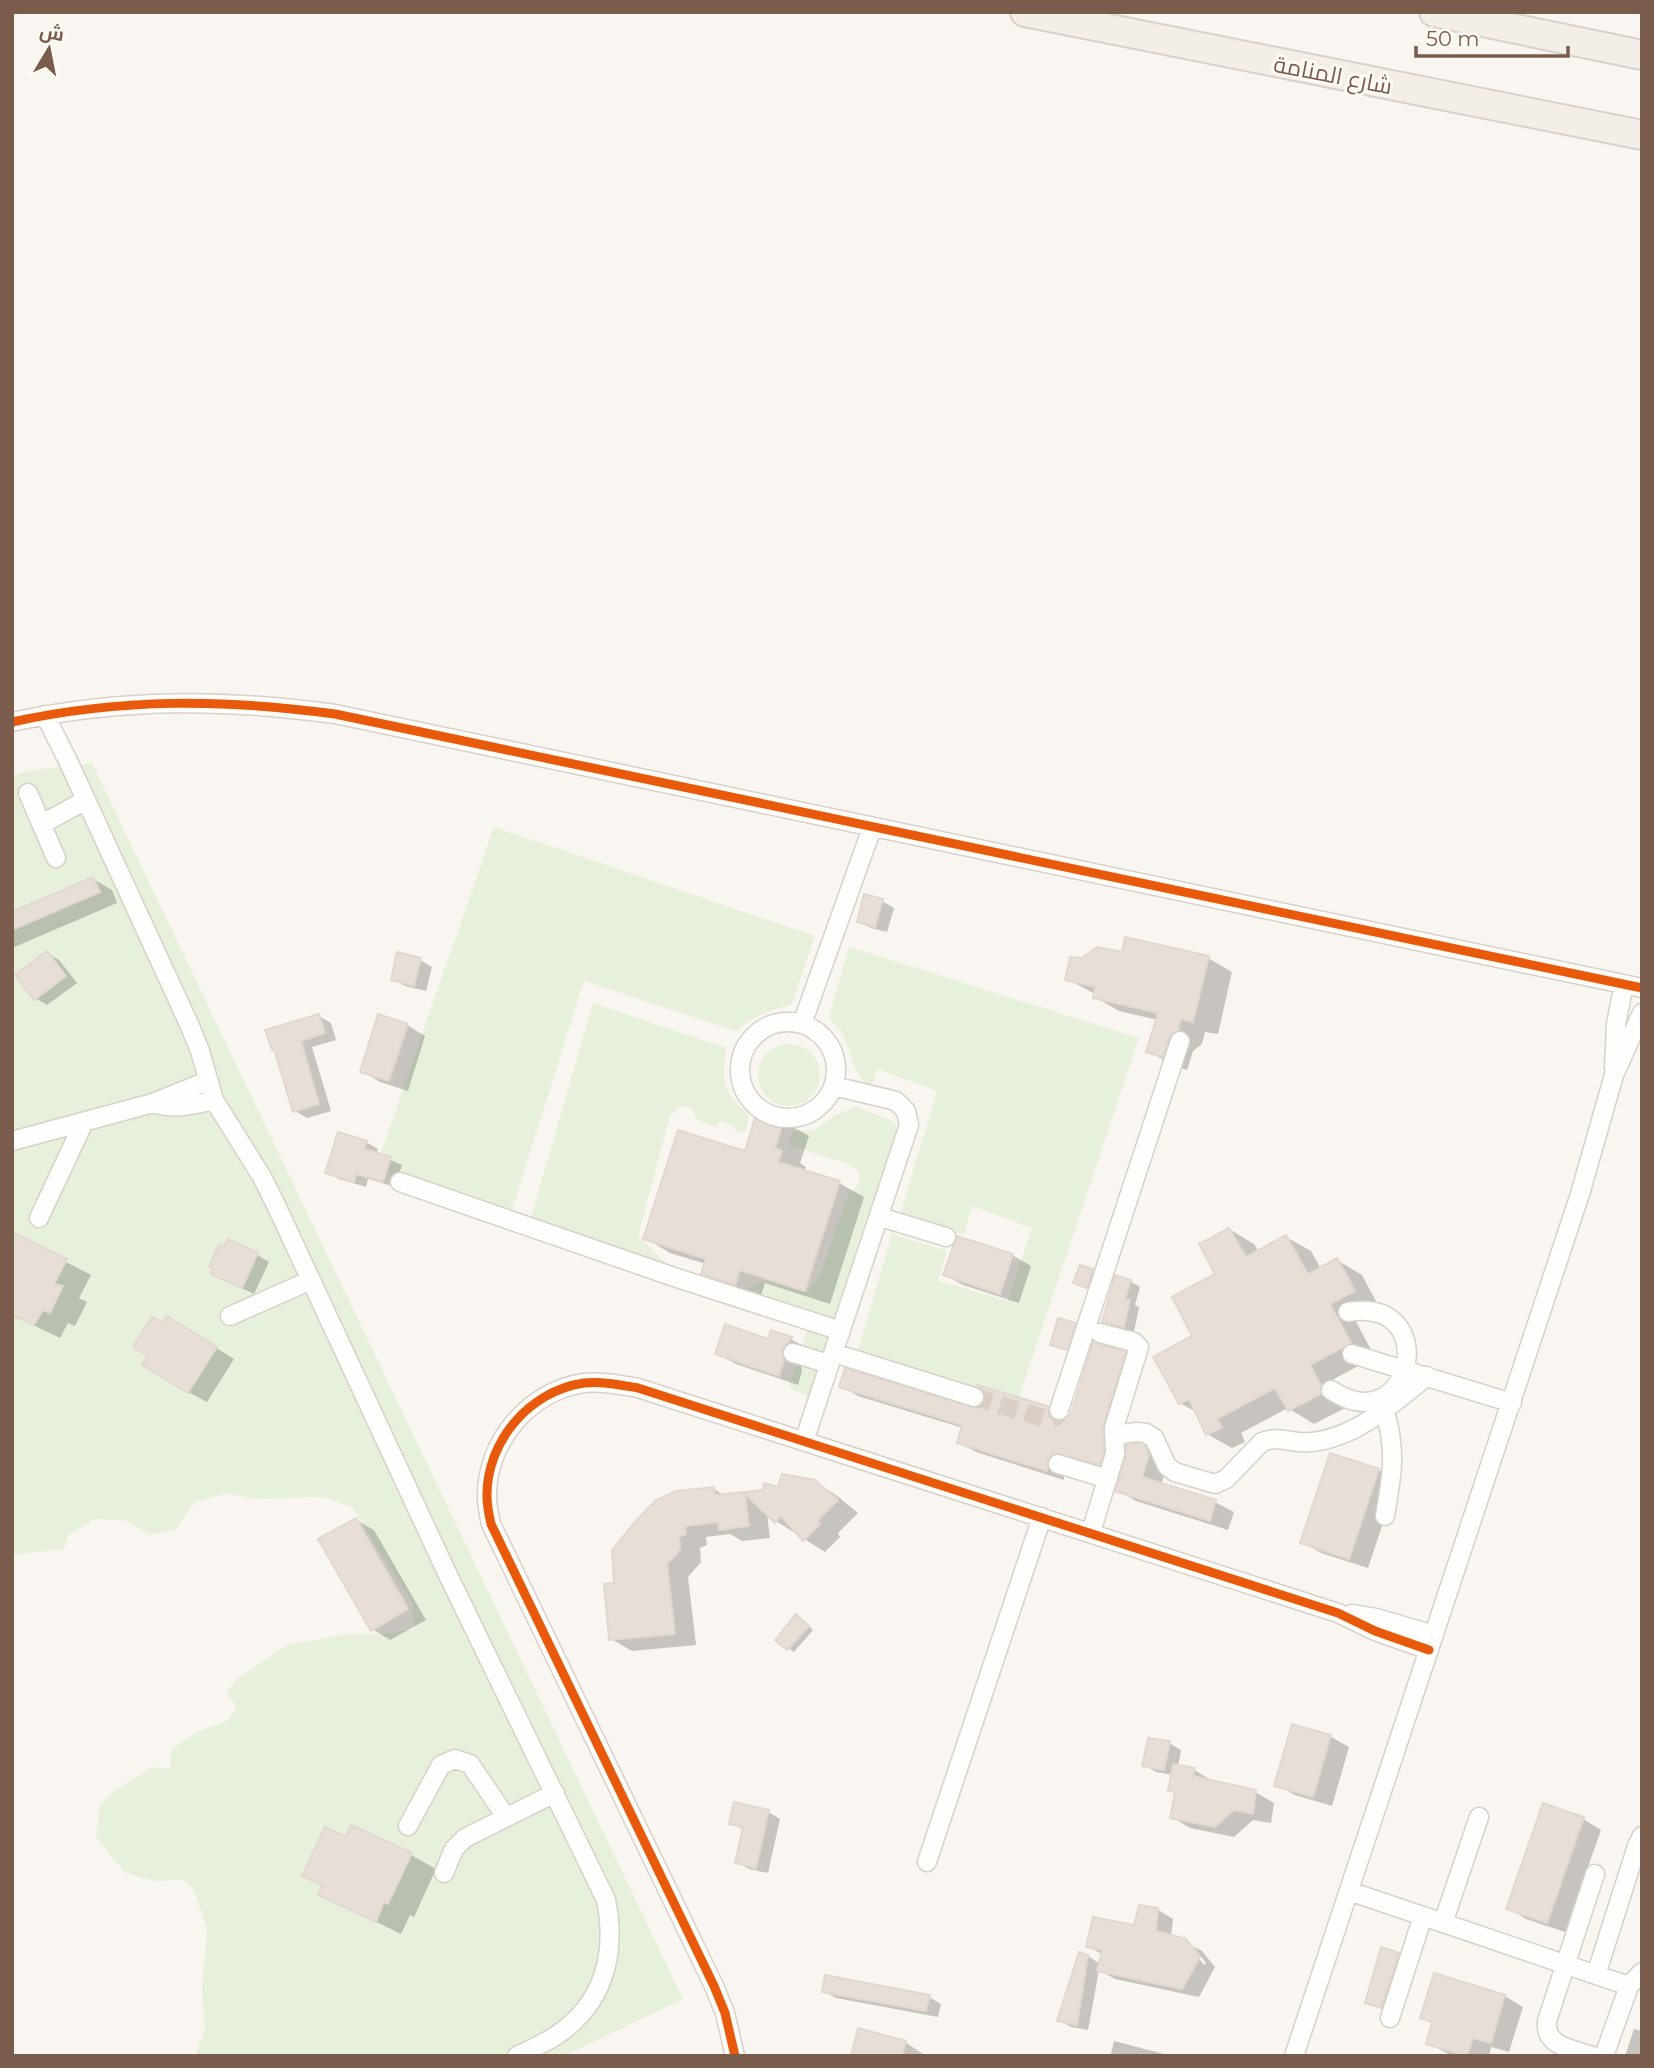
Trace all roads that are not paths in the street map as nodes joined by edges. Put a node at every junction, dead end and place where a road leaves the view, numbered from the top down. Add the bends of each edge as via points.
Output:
1 (1025, 12) edge
2 (1434, 12) edge
3 (1642, 55) edge
4 (1642, 135) edge
5 (45, 715) junction
6 (12, 722) edge
7 (28, 793) dead end
8 (86, 800) junction
9 (41, 824) junction
10 (872, 828) junction
11 (56, 858) dead end
12 (1633, 986) edge
13 (1642, 1013) edge
14 (802, 1024) junction
15 (1180, 1041) dead end
16 (1614, 1075) junction
17 (207, 1081) junction
18 (834, 1086) junction
19 (214, 1100) junction
20 (153, 1102) junction
21 (83, 1122) junction
22 (12, 1141) edge
23 (400, 1182) dead end
24 (880, 1217) junction
25 (39, 1218) dead end
26 (946, 1237) dead end
27 (309, 1281) junction
28 (1348, 1312) dead end
29 (230, 1316) dead end
30 (841, 1331) junction
31 (1100, 1333) dead end
32 (793, 1353) dead end
33 (1352, 1354) dead end
34 (832, 1359) junction
35 (1406, 1370) junction
36 (1427, 1376) junction
37 (1331, 1390) dead end
38 (974, 1397) tunnel mouth
39 (1512, 1403) junction
40 (1384, 1409) junction
41 (1059, 1410) dead end
42 (1114, 1435) junction
43 (804, 1441) junction
44 (1058, 1464) dead end
45 (1108, 1479) junction
46 (1385, 1516) dead end
47 (1042, 1517) junction
48 (1091, 1532) junction
49 (1432, 1642) junction
50 (555, 1793) junction
51 (506, 1817) junction
52 (1479, 1817) dead end
53 (408, 1826) dead end
54 (1642, 1836) edge
55 (927, 1862) dead end
56 (444, 1873) dead end
57 (1595, 1874) dead end
58 (1349, 1891) junction
59 (1423, 1916) junction
60 (1443, 1923) junction
61 (1566, 1965) junction
62 (1642, 1972) edge
63 (1596, 1975) junction
64 (1629, 1986) junction
65 (1390, 2018) dead end
66 (517, 2056) edge
67 (735, 2056) edge
68 (1294, 2056) edge
69 (1592, 2056) edge
70 (1604, 2056) edge

1 - 4 main road, شارع المنامة
2 - 3 main road
5 - 6 street
5 - 8 street
5 - 10 street via 162,702 277,706 392,725
7 - 9 street
8 - 9 street
8 - 17 street via 189,1024
9 - 11 street
10 - 12 street
10 - 14 street
12 - 16 street via 1616,1024
13 - 16 street
14 - 18 street via 831,1048 836,1060
14 - 18 street via 766,1027 748,1043 740,1069 747,1095 767,1113 793,1118 818,1108
15 - 41 street
16 - 39 street
17 - 19 street
17 - 20 street
18 - 24 street via 896,1101 906,1111 906,1138
19 - 20 street via 182,1107
19 - 27 street via 262,1177
20 - 21 street
21 - 22 street
21 - 25 street
23 - 30 street
24 - 26 street
24 - 30 street
27 - 29 street
27 - 50 street
28 - 35 street via 1370,1311 1390,1320 1405,1339
30 - 34 street
31 - 42 street via 1139,1347
32 - 34 street
33 - 35 street
34 - 38 street
34 - 43 street
35 - 36 street
35 - 37 street via 1394,1389 1374,1400 1352,1401
36 - 39 street
36 - 40 street
39 - 49 street
40 - 42 street via 1326,1440 1266,1440 1215,1484 1175,1472 1146,1433
40 - 46 street via 1393,1468
42 - 45 street via 1115,1454
43 - 47 street
43 - 67 street via 638,1388 584,1383 534,1403 514,1422 499,1445 487,1497 501,1549 714,1986
44 - 45 street
45 - 48 street
47 - 48 street
47 - 55 street
48 - 49 street via 1338,1613 1376,1618
49 - 58 street
50 - 51 street
50 - 66 street via 606,1900 610,1947 606,1971 583,2013 565,2029
51 - 53 street via 470,1764 455,1759 441,1765
51 - 56 street via 459,1843
52 - 60 street
54 - 63 street
57 - 61 street
58 - 59 street
58 - 68 street
59 - 60 street
59 - 65 street
60 - 61 street
61 - 63 street
61 - 69 street via 1546,2030 1556,2044
62 - 64 street
63 - 64 street
64 - 70 street

